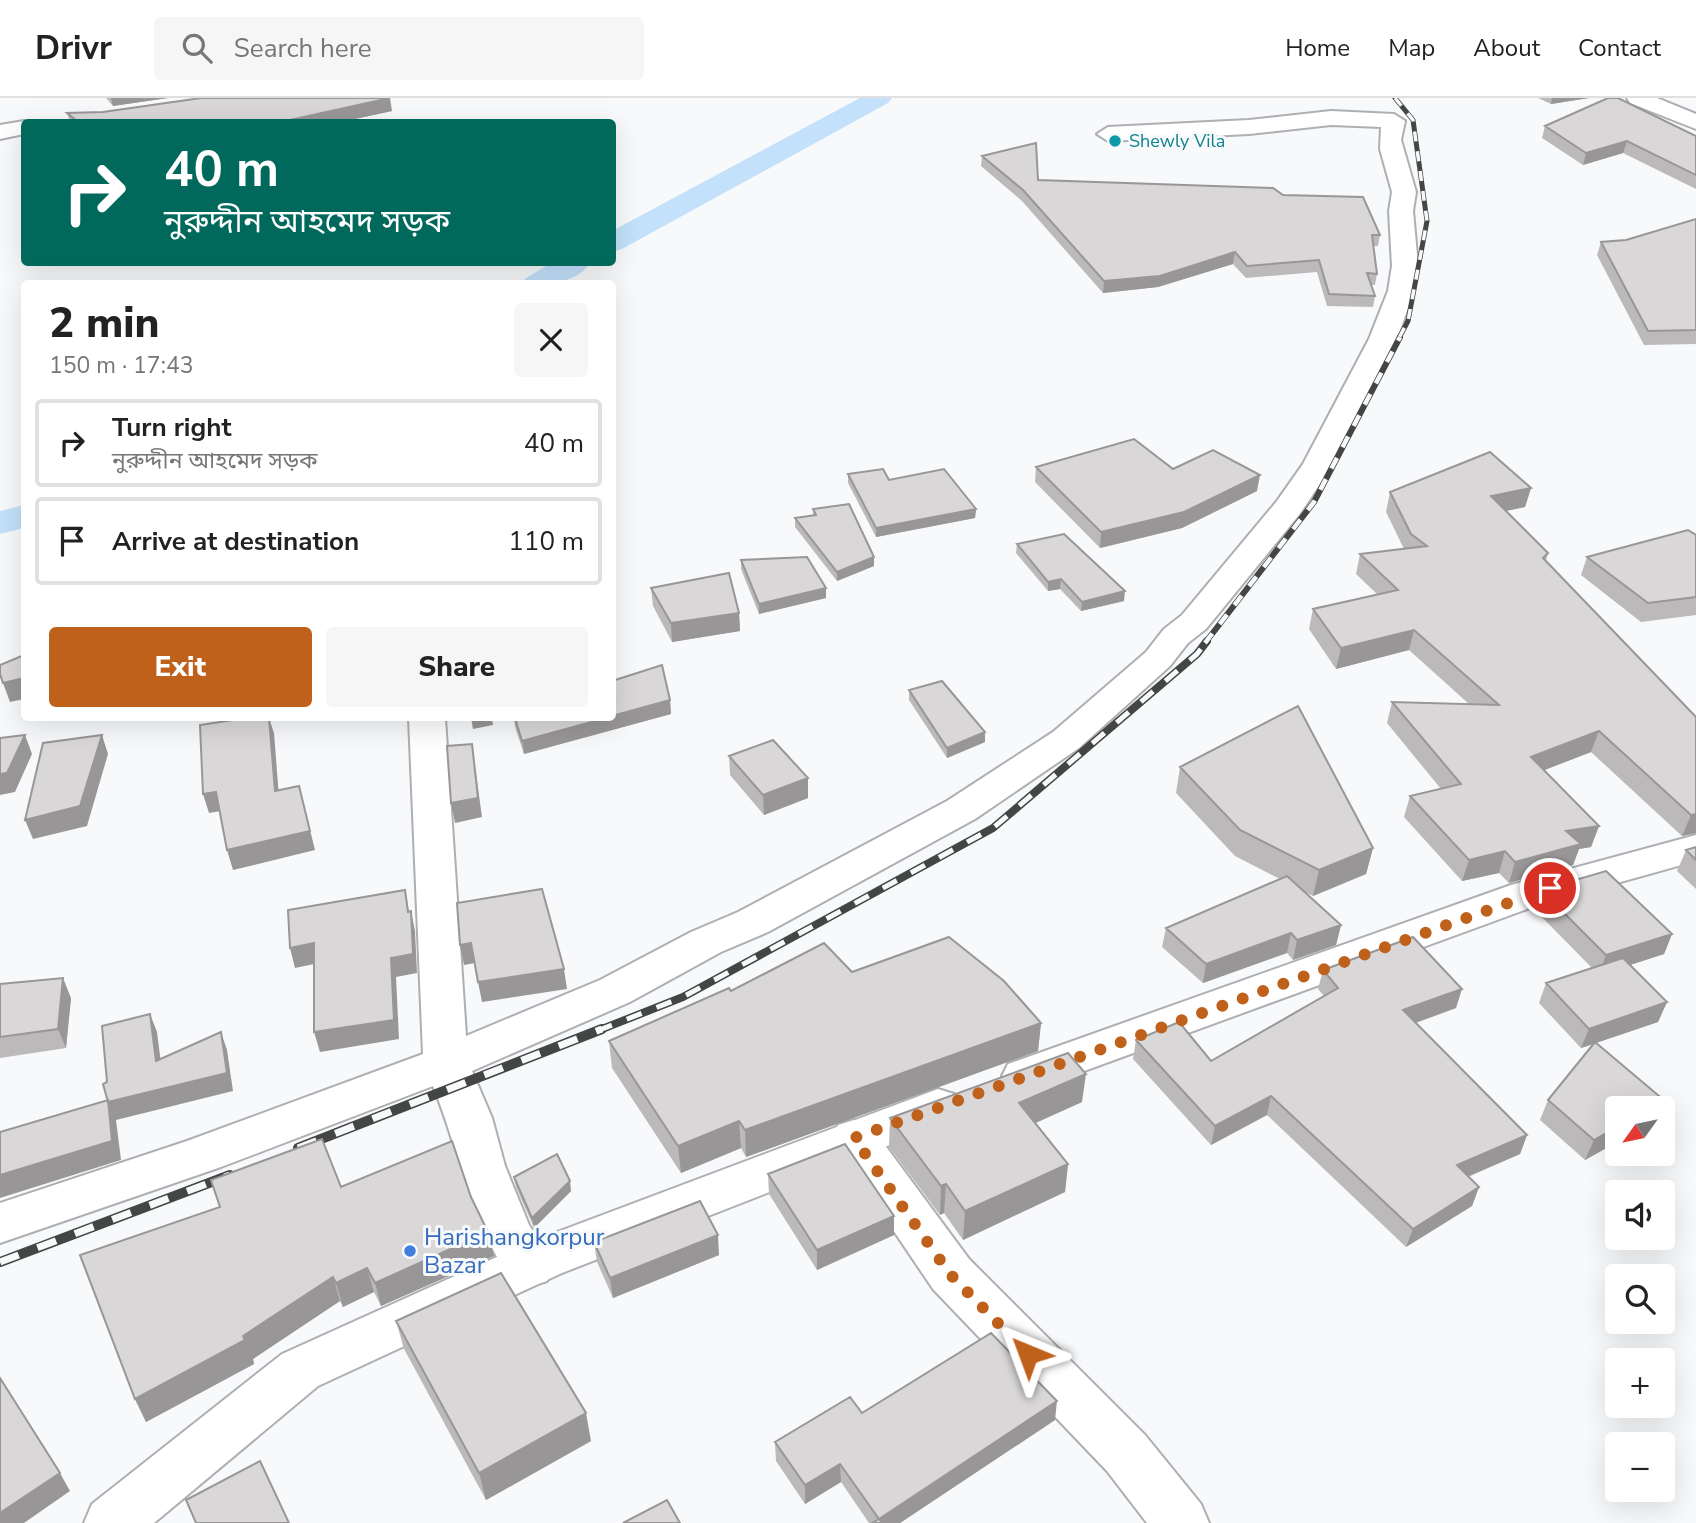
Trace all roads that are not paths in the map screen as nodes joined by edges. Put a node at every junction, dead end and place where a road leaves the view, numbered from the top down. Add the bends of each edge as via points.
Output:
1 (1638, 98) edge
2 (1696, 122) edge
3 (21, 128) edge
4 (0, 132) edge
5 (1108, 134) dead end
6 (427, 721) edge
7 (1696, 848) edge
8 (446, 1063) junction
9 (854, 1138) junction
10 (0, 1223) edge
11 (529, 1266) junction
12 (112, 1523) edge
13 (1181, 1523) edge

1 - 2 street
3 - 4 street
5 - 8 street via 1331,118 1394,121 1387,134 1400,167 1404,194 1404,281 1383,339 1302,489 1194,622 1066,740 961,810 753,922 705,942 615,991
6 - 8 street
7 - 9 street via 1525,895
8 - 10 street via 204,1154
8 - 11 street via 469,1118 486,1178 509,1234
9 - 11 street
9 - 13 street via 950,1274 1126,1453
11 - 12 street via 300,1370

